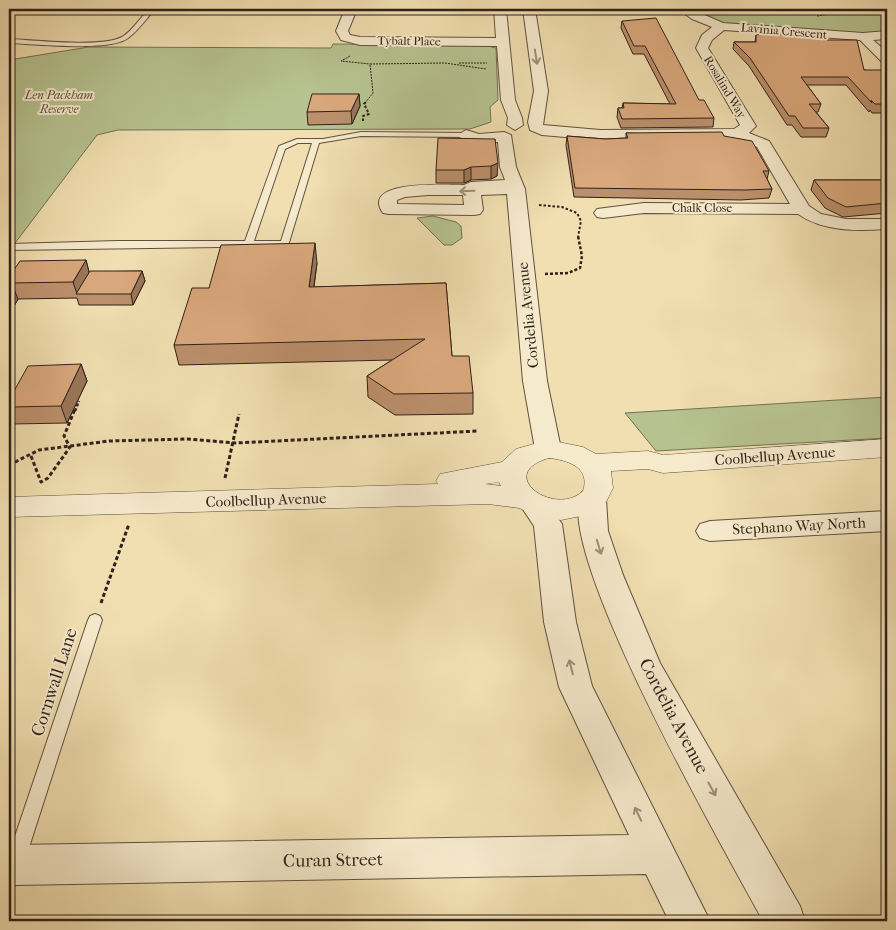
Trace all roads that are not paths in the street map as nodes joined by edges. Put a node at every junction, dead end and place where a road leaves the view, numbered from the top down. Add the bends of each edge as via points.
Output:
1 (152, 9) edge
2 (351, 9) edge
3 (500, 9) edge
4 (528, 9) edge
5 (684, 9) edge
6 (721, 26) junction
7 (887, 35) edge
8 (863, 37) junction
9 (9, 41) edge
10 (504, 42) junction
11 (887, 59) edge
12 (738, 134) junction
13 (466, 135) joint
14 (521, 135) junction
15 (316, 141) junction
16 (515, 185) junction
17 (471, 190) dead end
18 (802, 209) junction
19 (603, 213) dead end
20 (887, 224) edge
21 (248, 245) junction
22 (9, 247) edge
23 (887, 448) edge
24 (548, 449) junction
25 (512, 470) junction
26 (594, 482) junction
27 (9, 492) edge
28 (529, 502) junction
29 (9, 507) edge
30 (887, 521) edge
31 (710, 531) dead end
32 (95, 620) road end
33 (658, 854) junction
34 (12, 866) edge
35 (690, 921) edge
36 (785, 921) edge

1 - 9 lane via 126,38 115,42
2 - 10 street, Tybalt Place via 342,31 345,37 360,41
3 - 10 street
4 -> 14 street via 542,91
5 - 6 street, Lavinia Crescent
6 - 8 street, Lavinia Crescent
6 - 12 street, Rosalind Way via 706,38 702,48 748,126
7 - 8 street, Lavinia Crescent
8 - 11 street
10 - 14 street via 508,100
12 - 14 street, Rosalind Way
12 - 18 street via 763,144
13 - 14 street, Rosalind Way via 478,139
13 - 15 lane via 362,134
14 - 16 street, Cordelia Avenue
15 - 21 lane via 297,141 282,148
15 - 21 lane via 285,244
16 - 17 street
16 - 24 street, Cordelia Avenue via 535,381
18 - 19 street, Chalk Close via 644,208
18 - 20 street via 815,218 846,225
21 - 22 lane
23 - 26 street, Coolbellup Avenue via 663,464 652,474
24 - 25 street via 525,455
24 - 26 street via 572,452
25 - 27 street, Coolbellup Avenue via 446,482
25 - 28 street via 513,485
26 - 28 street via 572,509 553,510
26 -> 36 street, Cordelia Avenue via 594,531 608,575 646,668
28 - 29 street, Coolbellup Avenue via 488,494 446,494
33 -> 28 street via 576,687 560,622 548,524
30 - 31 street, Stephano Way North
32 - 34 lane, Cornwall Lane
33 - 34 street, Curan Street
33 - 35 street

